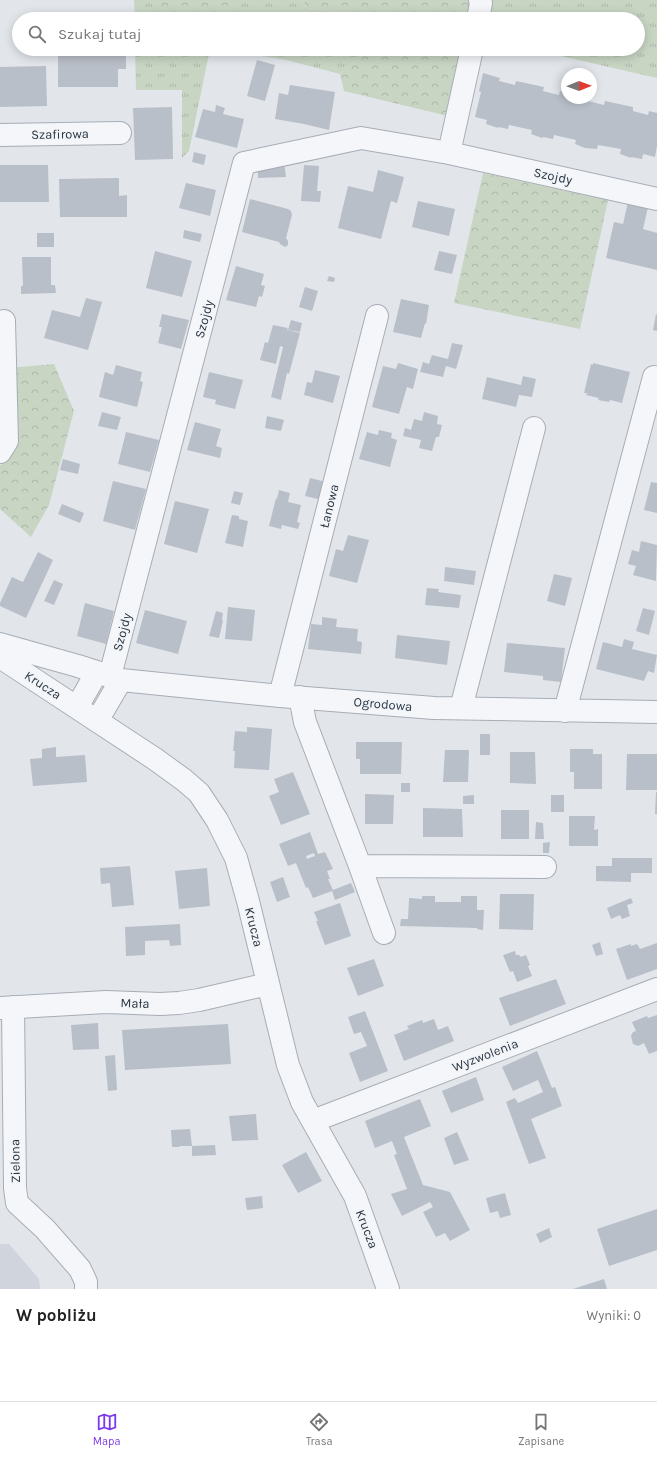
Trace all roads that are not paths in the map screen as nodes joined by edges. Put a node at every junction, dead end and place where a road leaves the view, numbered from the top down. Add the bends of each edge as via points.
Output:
1 (480, 0) edge
2 (479, 12) edge
3 (470, 56) edge
4 (120, 133) dead end
5 (0, 135) edge
6 (449, 153) junction
7 (657, 199) edge
8 (377, 316) dead end
9 (4, 321) dead end
10 (654, 377) dead end
11 (534, 428) dead end
12 (0, 452) edge
13 (0, 644) edge
14 (0, 657) edge
15 (109, 676) junction
16 (290, 697) junction
17 (77, 707) junction
18 (461, 708) junction
19 (565, 711) junction
20 (657, 712) edge
21 (97, 721) junction
22 (360, 866) junction
23 (545, 867) dead end
24 (384, 934) dead end
25 (268, 984) junction
26 (657, 989) edge
27 (6, 1007) edge
28 (313, 1121) junction
29 (86, 1289) edge
30 (388, 1289) edge

1 - 2 street
3 - 6 street
4 - 5 street, Szafirowa
6 - 7 street, Szojdy
6 - 15 street, Szojdy via 361,138 244,163
8 - 16 street, Łanowa
9 - 12 street via 7,441
10 - 19 street
11 - 18 street
13 - 15 street, Ogrodowa
14 - 17 street, Krucza
15 - 16 street, Ogrodowa
15 - 17 street
15 - 21 street
16 - 18 street, Ogrodowa
16 - 22 street via 305,722
17 - 21 street, Krucza
18 - 19 street, Ogrodowa
19 - 20 street, Ogrodowa
21 - 25 street, Krucza via 184,780 199,793 217,820 236,858
22 - 23 street
22 - 24 street
25 - 27 street, Mała via 179,1003 106,1002
25 - 28 street, Krucza via 288,1065 302,1102
26 - 28 street, Wyzwolenia
27 - 29 street, Zielona via 17,1203 45,1229 80,1269 86,1282
28 - 30 street, Krucza via 355,1196

